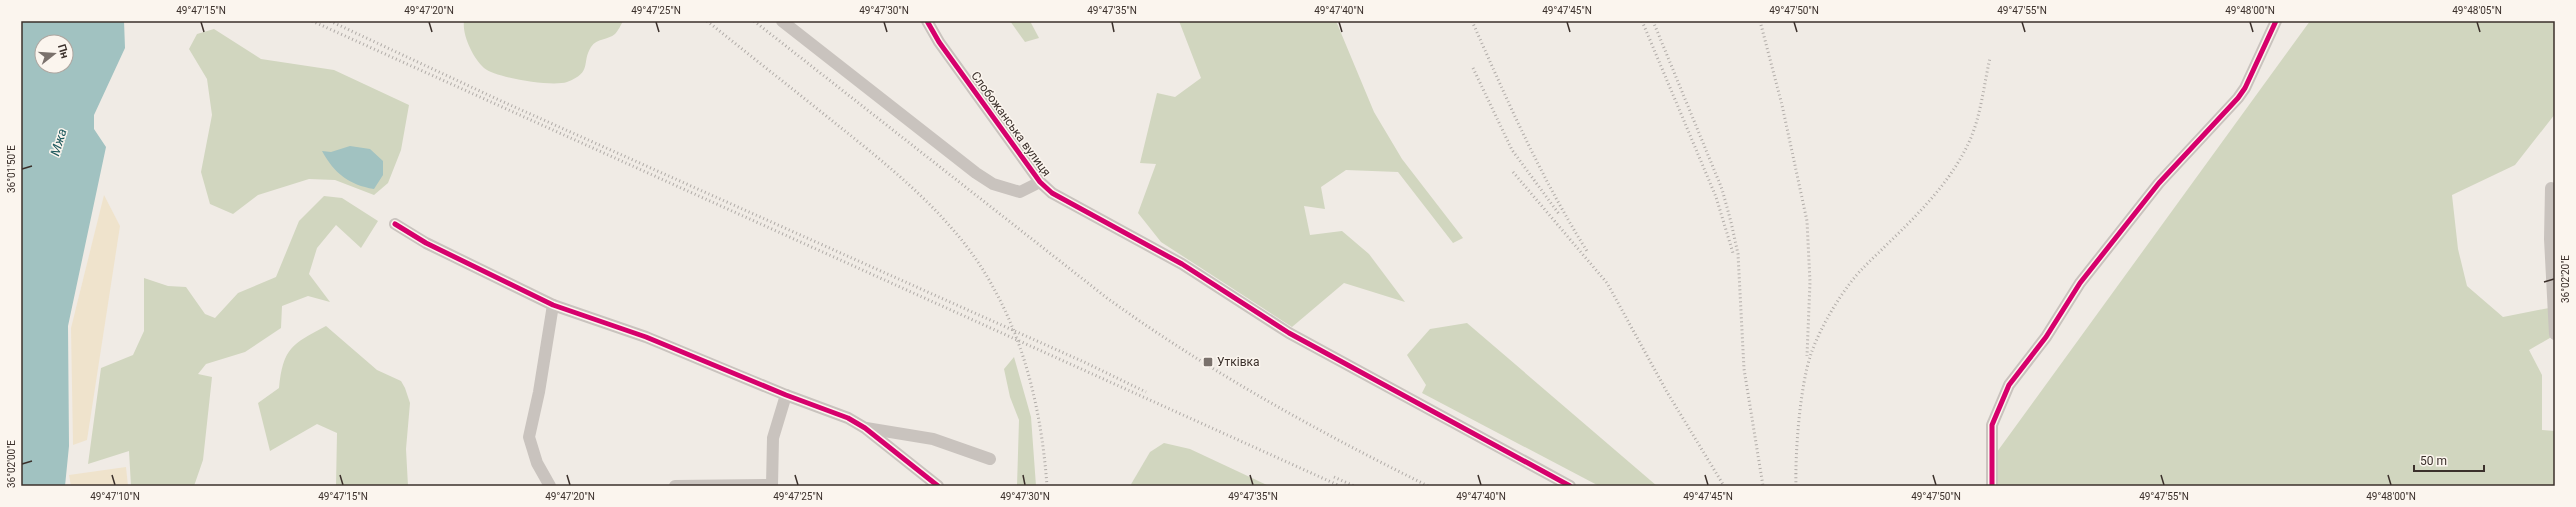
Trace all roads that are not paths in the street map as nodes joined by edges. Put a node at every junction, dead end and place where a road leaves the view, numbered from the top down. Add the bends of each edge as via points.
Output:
1 (782, 21) edge
2 (927, 21) edge
3 (2276, 21) edge
4 (1040, 182) junction
5 (2551, 188) dead end
6 (395, 224) dead end
7 (553, 305) junction
8 (2554, 313) edge
9 (2555, 334) edge
10 (786, 395) junction
11 (865, 428) junction
12 (990, 459) dead end
13 (773, 485) edge
14 (550, 486) edge
15 (675, 486) edge
16 (938, 486) edge
17 (1570, 486) edge
18 (1992, 486) edge

1 - 4 street via 987,180 1020,192
2 - 4 street, Слобожанська вулиця via 939,42
3 - 18 street via 2238,98 2159,183 2080,284 2046,337 2009,385 1992,425
4 - 17 street, Слобожанська вулиця via 1052,193 1182,264 1289,333
5 - 8 street
6 - 7 street via 426,243
7 - 10 street via 646,337
7 - 14 street via 529,436 537,463
8 - 9 street
10 - 11 street via 848,418
10 - 13 street via 773,438
11 - 12 street via 933,439
11 - 16 street
13 - 15 street

